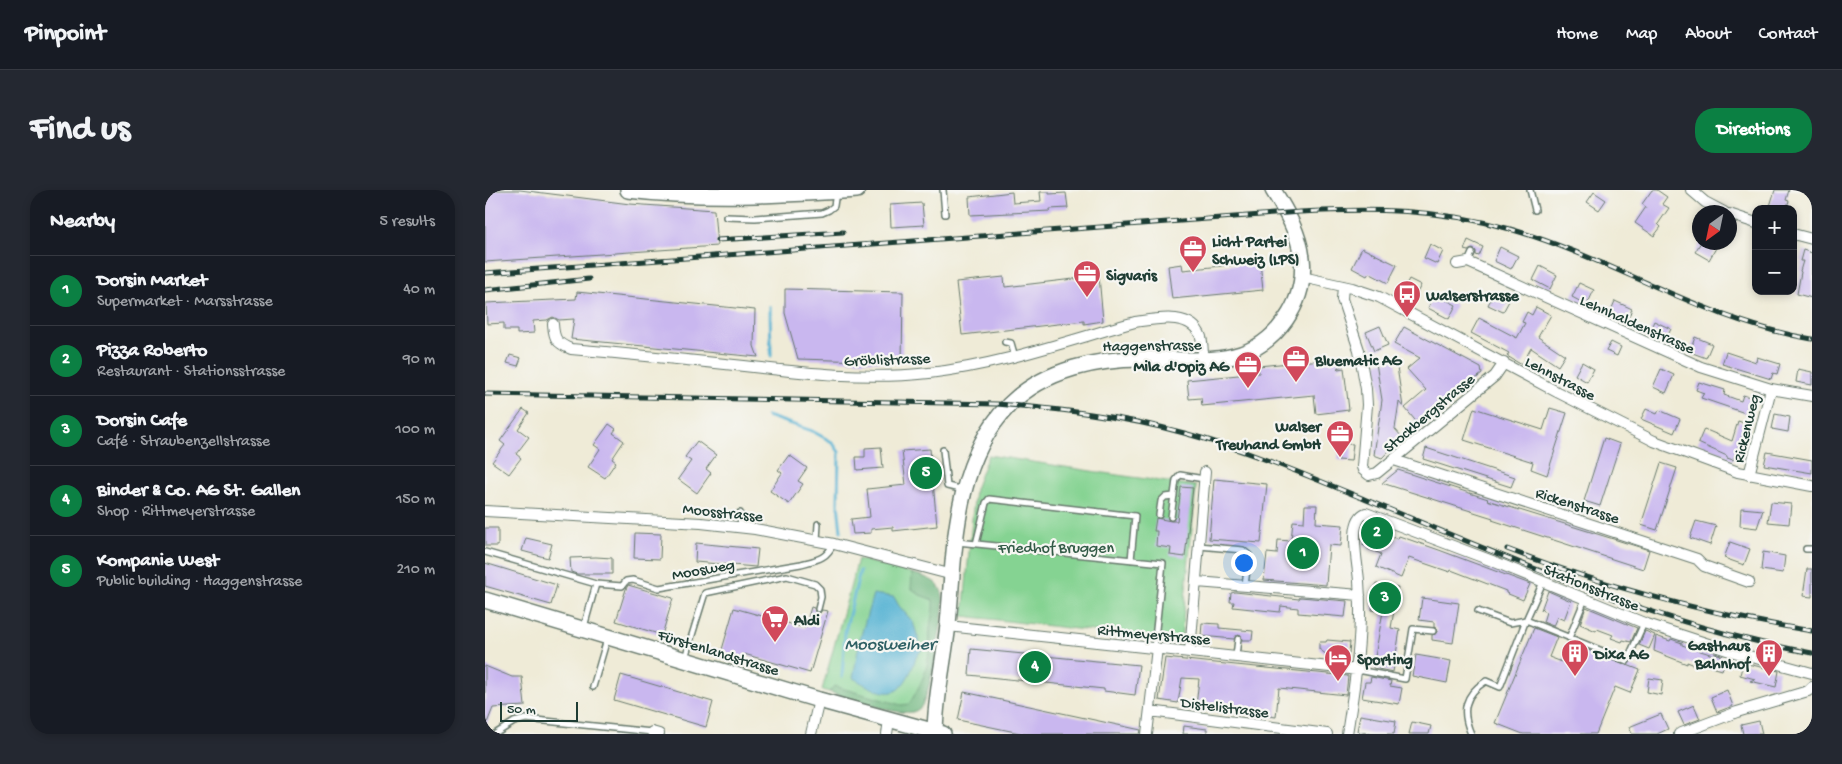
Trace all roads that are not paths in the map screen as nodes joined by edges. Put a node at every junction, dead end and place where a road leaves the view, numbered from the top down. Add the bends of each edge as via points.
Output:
1 (628, 190) edge
2 (857, 190) edge
3 (943, 190) edge
4 (1273, 190) edge
5 (1530, 190) edge
6 (1691, 190) edge
7 (836, 191) junction
8 (1711, 205) edge
9 (1535, 210) dead end
10 (945, 214) dead end
11 (1737, 216) edge
12 (726, 217) dead end
13 (1752, 221) edge
14 (1797, 235) edge
15 (1812, 239) edge
16 (1466, 260) dead end
17 (1302, 277) junction
18 (1343, 286) junction
19 (553, 324) dead end
20 (1005, 342) dead end
21 (1015, 357) junction
22 (1203, 360) junction
23 (1504, 363) junction
24 (1771, 389) junction
25 (1812, 396) edge
26 (943, 450) dead end
27 (1394, 460) junction
28 (1749, 475) junction
29 (1205, 476) joint
30 (1812, 486) edge
31 (965, 490) junction
32 (1174, 496) junction
33 (485, 511) edge
34 (741, 512) dead end
35 (1159, 516) dead end
36 (1171, 517) dead end
37 (818, 524) dead end
38 (741, 527) junction
39 (817, 540) junction
40 (956, 542) junction
41 (833, 544) junction
42 (976, 544) junction
43 (1199, 546) junction
44 (485, 552) edge
45 (1131, 560) junction
46 (953, 575) junction
47 (1197, 582) junction
48 (1543, 582) junction
49 (1749, 582) dead end
50 (596, 584) junction
51 (1245, 585) junction
52 (1360, 595) junction
53 (1585, 599) junction
54 (485, 600) edge
55 (818, 609) dead end
56 (1478, 612) dead end
57 (1526, 620) junction
58 (1643, 623) junction
59 (948, 626) junction
60 (583, 629) junction
61 (1433, 631) dead end
62 (607, 636) junction
63 (1569, 638) junction
64 (1238, 639) dead end
65 (1155, 648) junction
66 (1191, 651) junction
67 (1236, 656) junction
68 (685, 658) junction
69 (1358, 670) junction
70 (1812, 673) edge
71 (593, 687) dead end
72 (1812, 687) edge
73 (819, 700) junction
74 (1150, 711) junction
75 (888, 727) edge
76 (655, 733) edge
77 (495, 734) edge
78 (811, 734) edge
79 (938, 734) edge
80 (1147, 734) edge
81 (1327, 734) edge
82 (1347, 734) edge
83 (1471, 734) edge
84 (1679, 734) edge

1 - 7 street via 744,196
2 - 7 street
3 - 10 lane
4 - 17 street, Haggenstrasse via 1294,227 1302,259
5 - 9 lane
6 - 8 street
7 - 12 lane via 835,206 822,212 755,218
11 - 13 street
14 - 15 street
16 - 24 street, Lehnhaldenstrasse via 1677,357
17 - 18 street, Lehnstrasse
17 - 22 street, Haggenstrasse via 1293,309 1272,336 1245,353
18 - 23 street, Lehnstrasse via 1379,297
18 - 27 street, Stockbergstrasse via 1342,299 1365,373 1367,405 1362,467 1366,473 1375,474
19 - 21 street, Gröblistrasse via 554,335 560,344 571,349 833,374 905,375
20 - 21 lane via 1011,343
21 - 22 street, Gröblistrasse via 1135,322 1171,319 1187,322 1197,329
22 - 31 street, Haggenstrasse via 1104,362 1070,369 1044,380 1014,401 990,429 972,466
23 - 27 street, Stockbergstrasse via 1495,376
23 - 28 street, Lehnstrasse via 1654,441
24 - 25 street, Lehnhaldenstrasse
24 - 28 street, Rickenweg
26 - 31 lane via 947,486
27 - 49 street, Rickenstrasse via 1697,559 1704,566
28 - 30 street, Lehnstrasse
29 - 32 lane via 1180,475
29 - 43 street
31 - 40 street, Haggenstrasse
32 - 35 lane via 1161,501
32 - 36 lane
33 - 38 street, Moosstrasse
34 - 38 lane
37 - 39 lane
38 - 39 street, Moosstrasse
39 - 41 street, Moosstrasse
40 - 42 lane
40 - 46 street, Haggenstrasse
41 - 46 street, Moosstrasse
41 - 50 lane, Moosweg via 821,559 684,584 659,588 633,580 622,586
42 - 45 lane
42 - 45 lane via 989,499 1135,516
43 - 47 street
43 - 51 lane via 1247,552
44 - 50 lane, Moosweg
45 - 65 lane via 1163,563
46 - 59 street, Haggenstrasse
47 - 51 street
47 - 66 street
48 - 52 street, Stationsstrasse via 1367,513 1357,520 1355,532
48 - 53 street, Stationsstrasse
48 - 57 lane
50 - 60 lane
51 - 52 street
52 - 69 street
53 - 58 street, Stationsstrasse
53 - 63 lane
54 - 60 street, Fürstenlandstrasse
55 - 68 lane via 821,590 815,584 787,576 705,593
56 - 57 lane via 1510,623
57 - 63 lane
57 - 83 lane via 1500,687 1486,681 1473,689 1465,706 1465,720
58 - 63 lane via 1627,661
58 - 70 street, Stationsstrasse
59 - 65 street, Rittmeyerstrasse
59 - 79 street, Haggenstrasse via 935,715
60 - 62 street, Fürstenlandstrasse
61 - 69 lane via 1413,628 1405,679
62 - 68 street, Fürstenlandstrasse
62 - 71 lane
64 - 67 lane
65 - 66 street, Rittmeyerstrasse
65 - 74 street
66 - 67 street, Rittmeyerstrasse
67 - 69 street, Rittmeyerstrasse
68 - 73 street, Fürstenlandstrasse
69 - 82 street
72 - 84 street
73 - 75 street, Fürstenlandstrasse
73 - 78 street
74 - 80 street
74 - 81 street, Distelistrasse
75 - 79 street, Fürstenlandstrasse
76 - 77 lane via 526,719 514,722

